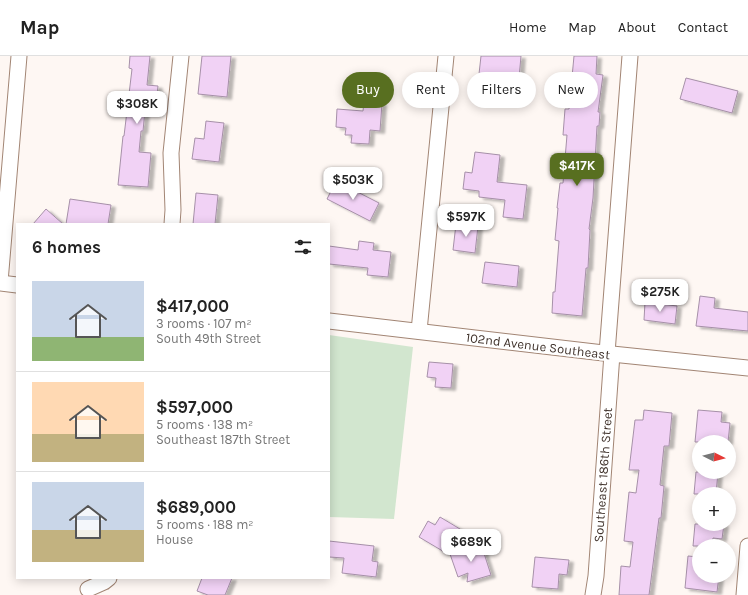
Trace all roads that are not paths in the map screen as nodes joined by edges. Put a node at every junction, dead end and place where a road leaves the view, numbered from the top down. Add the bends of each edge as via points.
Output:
1 (19, 56) edge
2 (181, 56) edge
3 (446, 56) edge
4 (630, 56) edge
5 (172, 223) edge
6 (0, 283) edge
7 (16, 285) edge
8 (330, 321) edge
9 (419, 331) junction
10 (610, 354) junction
11 (748, 368) edge
12 (748, 546) edge
13 (108, 579) edge
14 (88, 589) dead end
15 (593, 595) edge
16 (744, 595) edge

1 - 6 street
2 - 5 street via 170,153
3 - 9 street
4 - 10 street, Southeast 186th Street
6 - 7 street
8 - 9 street, 102nd Avenue Southeast
9 - 10 street, 102nd Avenue Southeast
10 - 11 street, 102nd Avenue Southeast
10 - 15 street, Southeast 186th Street
12 - 16 street
13 - 14 street

